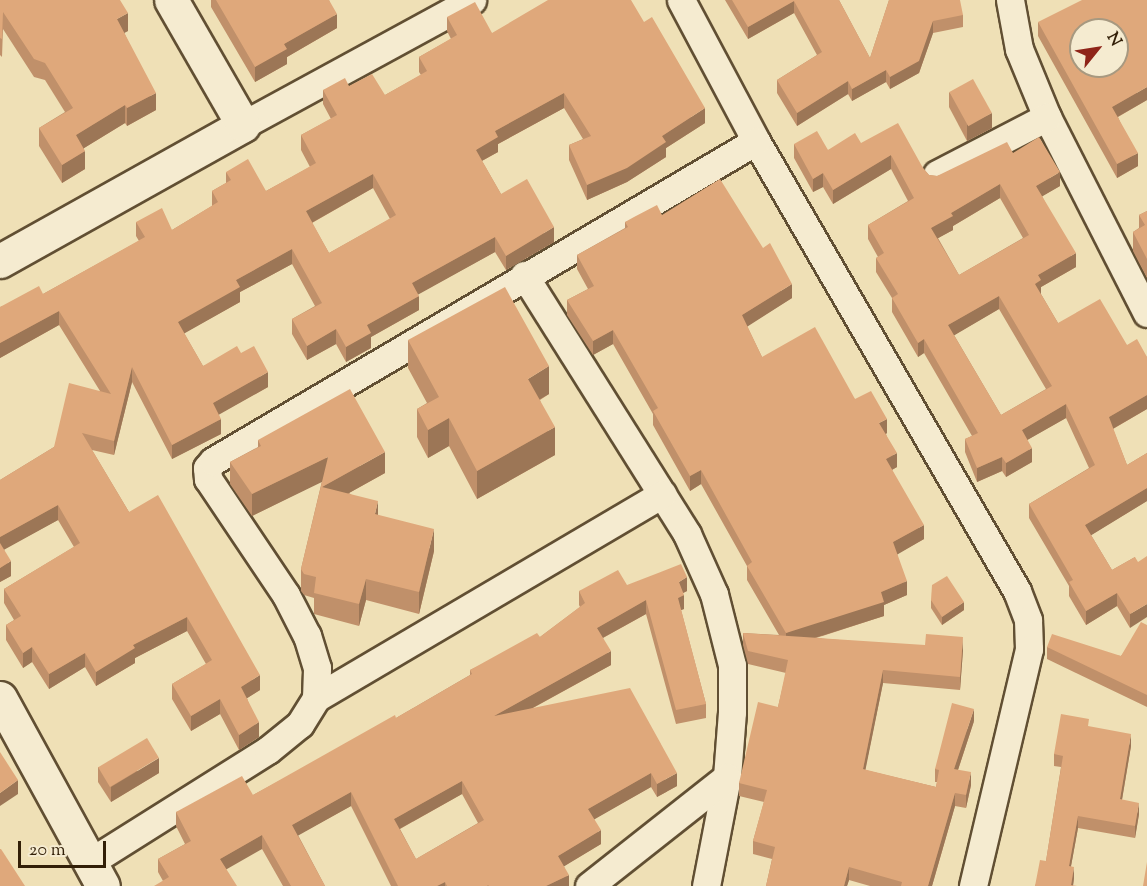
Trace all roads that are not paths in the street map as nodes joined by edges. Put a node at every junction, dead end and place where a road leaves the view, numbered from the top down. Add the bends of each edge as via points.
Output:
1 (171, 0) edge
2 (472, 0) edge
3 (681, 0) edge
4 (1010, 0) edge
5 (1047, 117) junction
6 (243, 125) junction
7 (756, 141) junction
8 (937, 174) edge
9 (0, 261) edge
10 (524, 275) junction
11 (1147, 313) edge
12 (662, 494) junction
13 (0, 698) edge
14 (316, 698) junction
15 (728, 777) junction
16 (96, 874) edge
17 (589, 886) edge
18 (706, 886) edge
19 (973, 886) edge

1 - 6 street
2 - 6 street
3 - 7 street
4 - 5 street via 1019,49
5 - 8 street
5 - 11 street
6 - 9 street
7 - 10 street
7 - 19 street via 1017,591 1028,620 1029,649
10 - 12 street
10 - 14 street via 207,468 208,480 286,595 307,636 317,668
12 - 14 street
12 - 15 street via 687,534 714,594 732,665
13 - 16 street
14 - 16 street via 300,724 268,750
15 - 17 street
15 - 18 street

